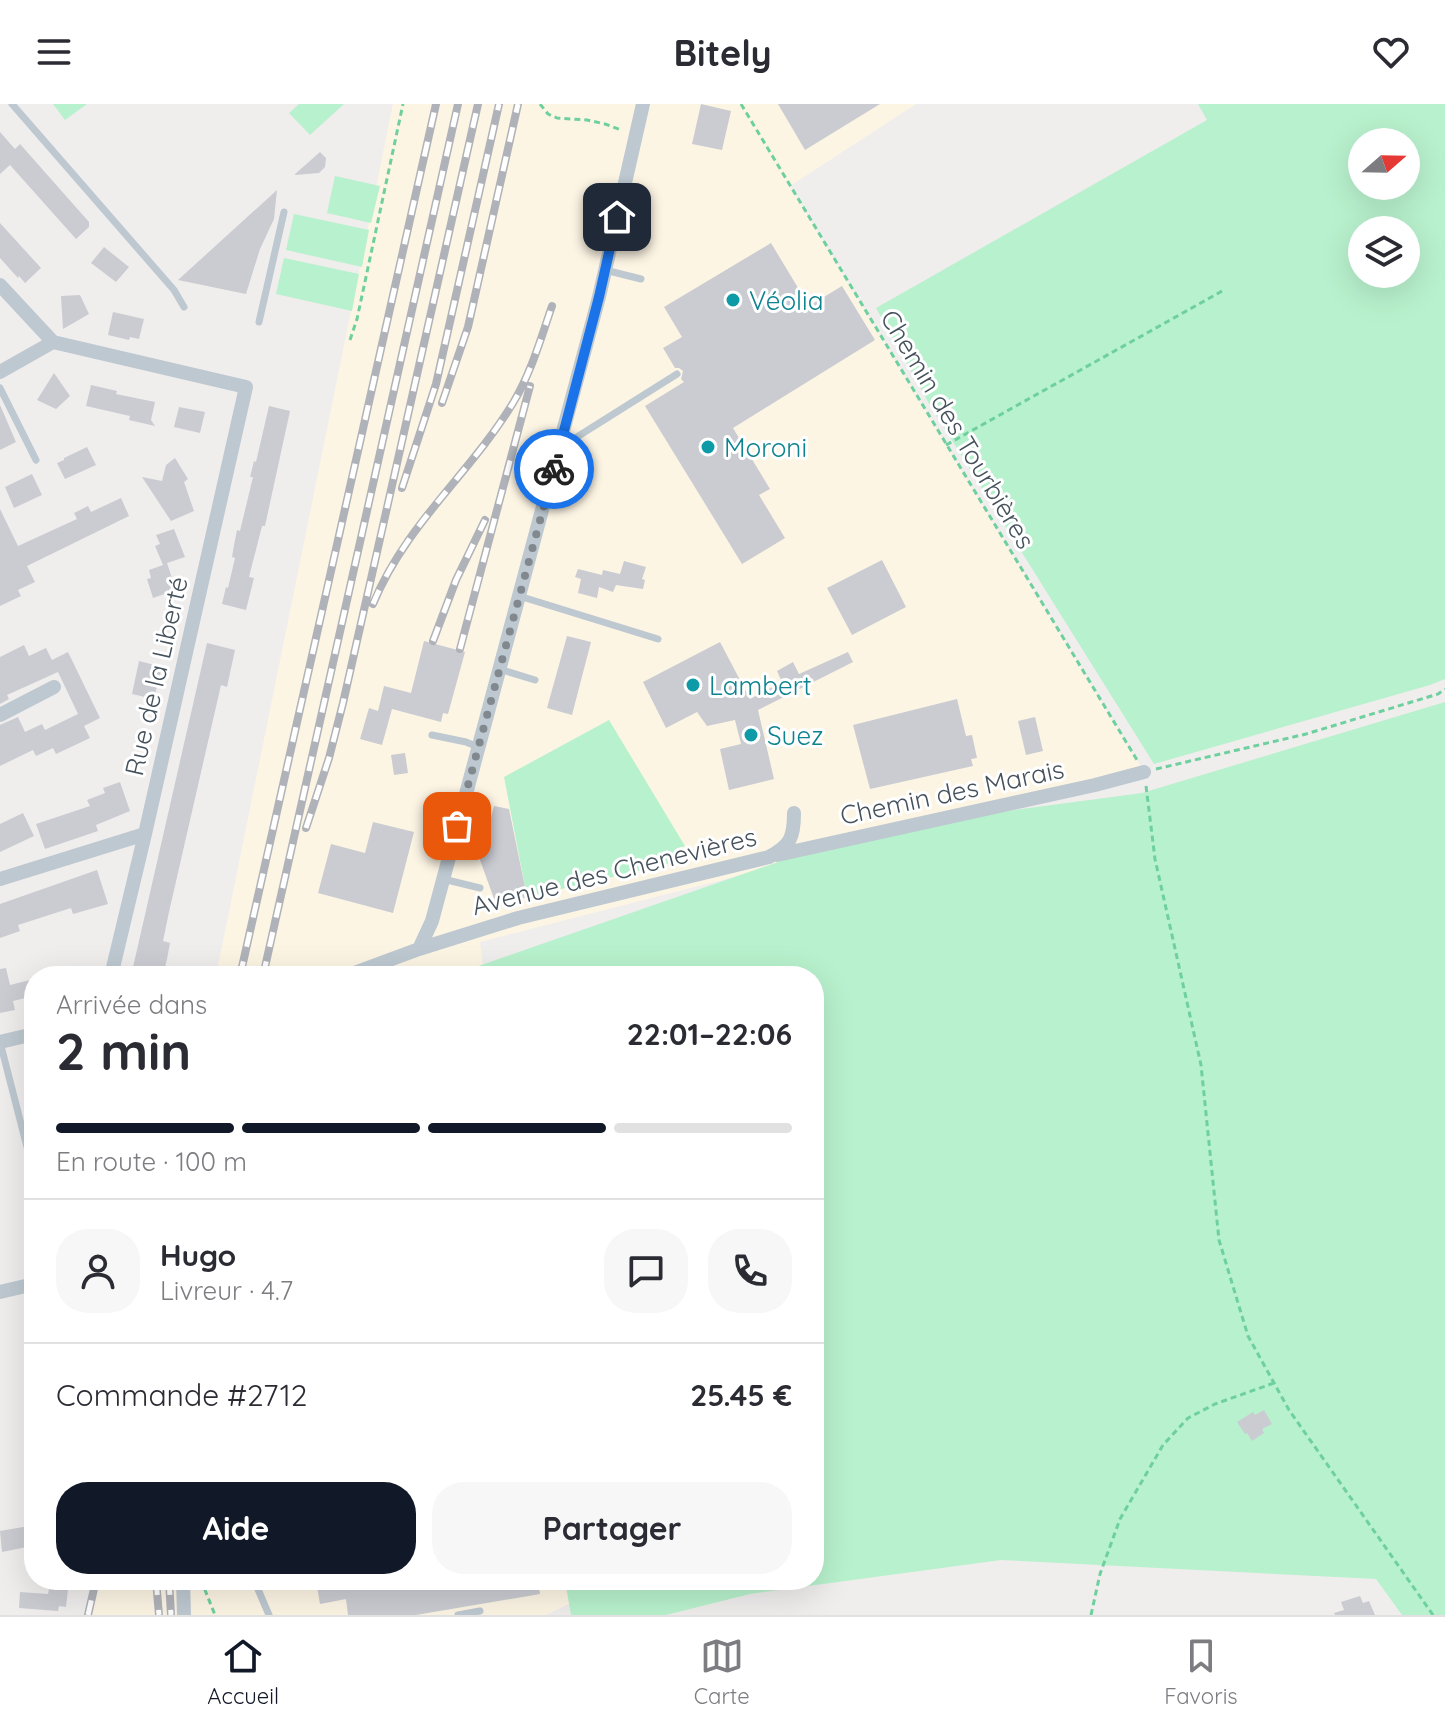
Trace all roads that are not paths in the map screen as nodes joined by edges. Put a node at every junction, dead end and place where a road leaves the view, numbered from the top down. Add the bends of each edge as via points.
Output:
1 (12, 104) edge
2 (643, 104) edge
3 (284, 212) dead end
4 (605, 270) junction
5 (641, 279) dead end
6 (0, 285) edge
7 (184, 307) dead end
8 (259, 322) dead end
9 (53, 342) junction
10 (0, 372) edge
11 (677, 374) dead end
12 (0, 388) edge
13 (559, 448) junction
14 (36, 460) dead end
15 (519, 596) junction
16 (658, 639) dead end
17 (499, 669) junction
18 (535, 680) dead end
19 (54, 687) dead end
20 (0, 715) edge
21 (432, 735) dead end
22 (478, 747) junction
23 (1144, 772) road end
24 (794, 813) dead end
25 (145, 834) junction
26 (769, 857) junction
27 (0, 879) edge
28 (443, 879) junction
29 (480, 888) dead end
30 (419, 949) junction
31 (113, 966) edge
32 (373, 966) edge
33 (24, 1036) edge
34 (0, 1042) edge
35 (24, 1135) edge
36 (24, 1286) edge
37 (0, 1292) edge
38 (183, 1590) edge
39 (258, 1590) edge
40 (480, 1611) dead end
41 (184, 1615) edge
42 (269, 1615) edge
43 (458, 1615) edge

1 - 7 lane
2 - 4 street, Avenue des Chenevières
3 - 8 lane
4 - 5 lane
4 - 13 street, Avenue des Chenevières
6 - 9 street
9 - 10 street
9 - 25 street, Rue de la Liberté via 246,387
11 - 13 lane
12 - 14 lane
13 - 15 street, Avenue des Chenevières
15 - 16 lane
15 - 17 street, Avenue des Chenevières
17 - 18 lane
17 - 22 street, Avenue des Chenevières
19 - 20 street
21 - 22 lane
22 - 28 street, Avenue des Chenevières
23 - 26 street, Chemin des Marais
24 - 26 street, Avenue des Chenevières via 790,841
25 - 27 street
25 - 31 street, Rue de la Liberté
26 - 30 street, Avenue des Chenevières via 518,918
28 - 29 lane, Avenue des Chenevières
28 - 30 street, Avenue des Chenevières
30 - 32 street, Avenue des Chenevières
33 - 34 street
34 - 35 lane
36 - 37 street
38 - 41 street
39 - 42 lane
40 - 43 lane

